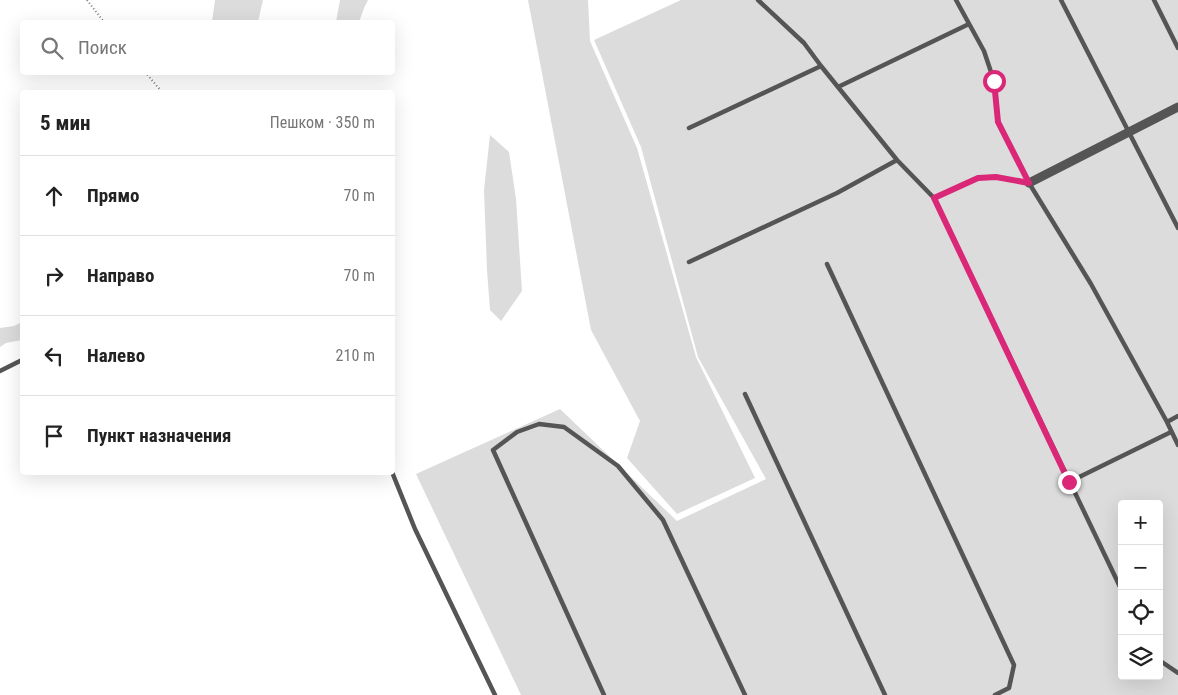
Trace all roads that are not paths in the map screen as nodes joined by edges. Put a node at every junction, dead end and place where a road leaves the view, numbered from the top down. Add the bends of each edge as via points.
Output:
1 (758, 0) edge
2 (956, 0) edge
3 (1061, 0) edge
4 (1154, 0) edge
5 (969, 24) junction
6 (1178, 48) edge
7 (821, 66) junction
8 (838, 86) junction
9 (1178, 107) edge
10 (689, 128) dead end
11 (1129, 133) junction
12 (897, 160) junction
13 (1029, 183) junction
14 (934, 198) junction
15 (1178, 228) edge
16 (689, 262) dead end
17 (827, 264) dead end
18 (20, 361) edge
19 (0, 371) edge
20 (745, 394) dead end
21 (1178, 416) edge
22 (1167, 422) junction
23 (1172, 432) junction
24 (1178, 445) edge
25 (393, 475) edge
26 (1069, 482) junction
27 (1122, 590) edge
28 (1163, 663) edge
29 (1178, 673) edge
30 (495, 695) edge
31 (604, 695) edge
32 (745, 695) edge
33 (886, 695) edge
34 (995, 695) edge

1 - 7 lane via 804,43
2 - 5 lane
3 - 11 lane
4 - 6 lane
5 - 8 lane
5 - 13 lane via 984,51 994,81 998,122
7 - 8 lane
7 - 10 lane
8 - 12 lane
9 - 11 street
11 - 13 street
11 - 15 lane
12 - 14 lane
12 - 16 lane via 836,193
13 - 14 lane via 996,177 978,178
13 - 22 lane via 1091,284
14 - 26 lane
17 - 34 lane via 1014,665 1009,688
18 - 19 lane
20 - 33 lane
21 - 22 lane
22 - 23 lane
23 - 24 lane
23 - 26 lane
25 - 30 lane via 415,529
26 - 27 lane
28 - 29 lane
31 - 32 lane via 493,450 517,432 539,424 564,427 618,466 663,520

